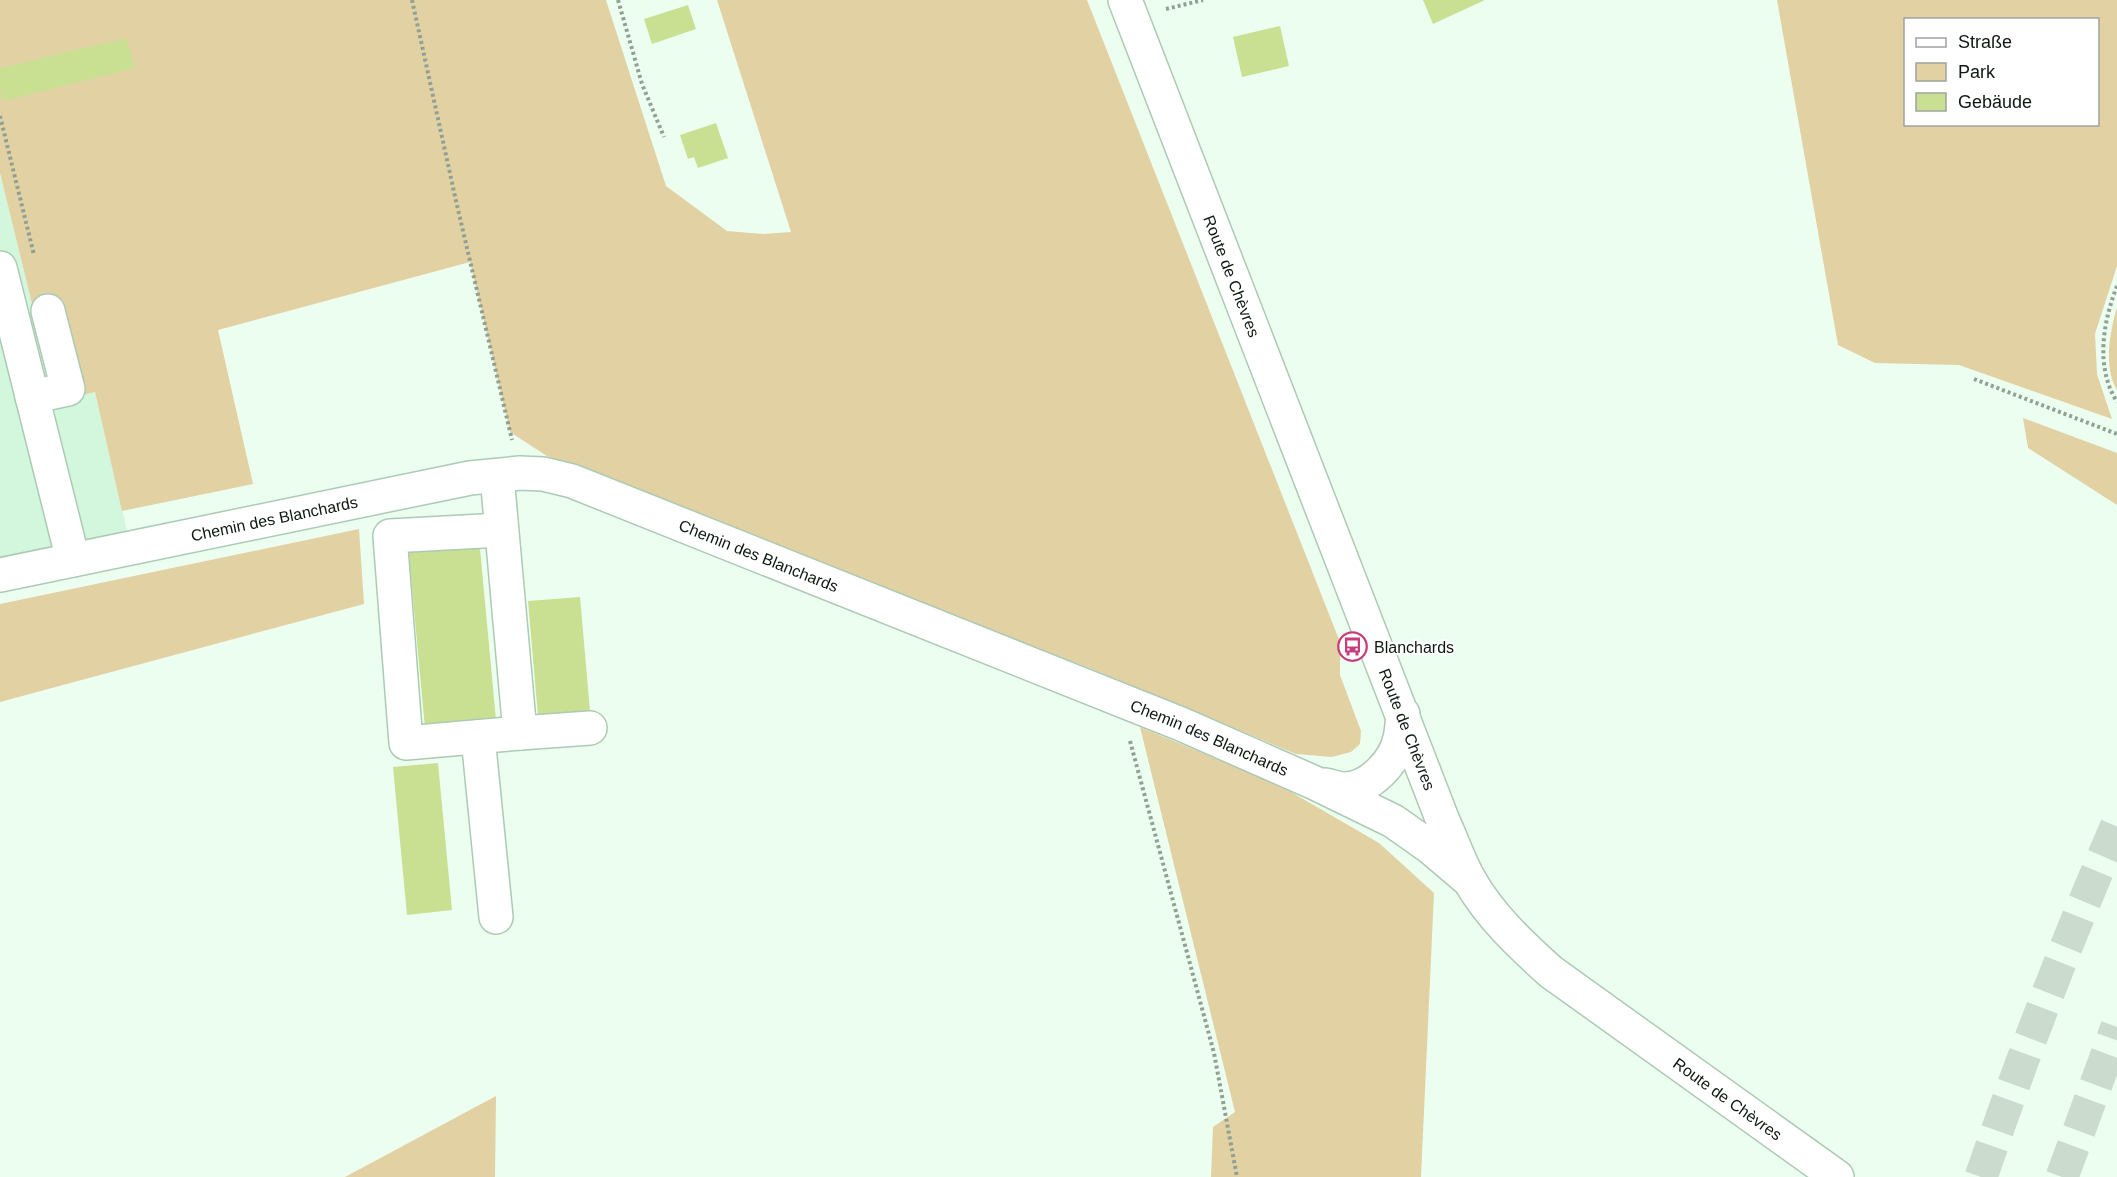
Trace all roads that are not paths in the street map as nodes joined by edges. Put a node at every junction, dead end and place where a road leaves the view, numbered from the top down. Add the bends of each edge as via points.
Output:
1 (1125, 0) edge
2 (0, 268) edge
3 (48, 311) road end
4 (32, 397) junction
5 (508, 474) junction
6 (501, 530) junction
7 (73, 560) junction
8 (0, 575) edge
9 (1403, 714) junction
10 (590, 728) dead end
11 (520, 733) junction
12 (478, 737) junction
13 (1315, 783) junction
14 (1470, 881) junction
15 (496, 917) dead end
16 (1837, 1177) edge

1 - 9 street, Route de Chèvres
2 - 4 street
3 - 4 street via 68,389
4 - 7 street
5 - 6 street
5 - 7 street, Chemin des Blanchards via 470,478
5 - 13 street, Chemin des Blanchards via 543,474 572,481 1181,724
6 - 11 street
6 - 12 street via 390,536 406,743
7 - 8 street, Chemin des Blanchards
9 - 13 street via 1394,754 1366,784 1344,789
9 - 14 street, Route de Chèvres
10 - 11 street
11 - 12 street
12 - 15 street
13 - 14 street, Chemin des Blanchards via 1393,821
14 - 16 street, Route de Chèvres via 1493,914 1551,972

